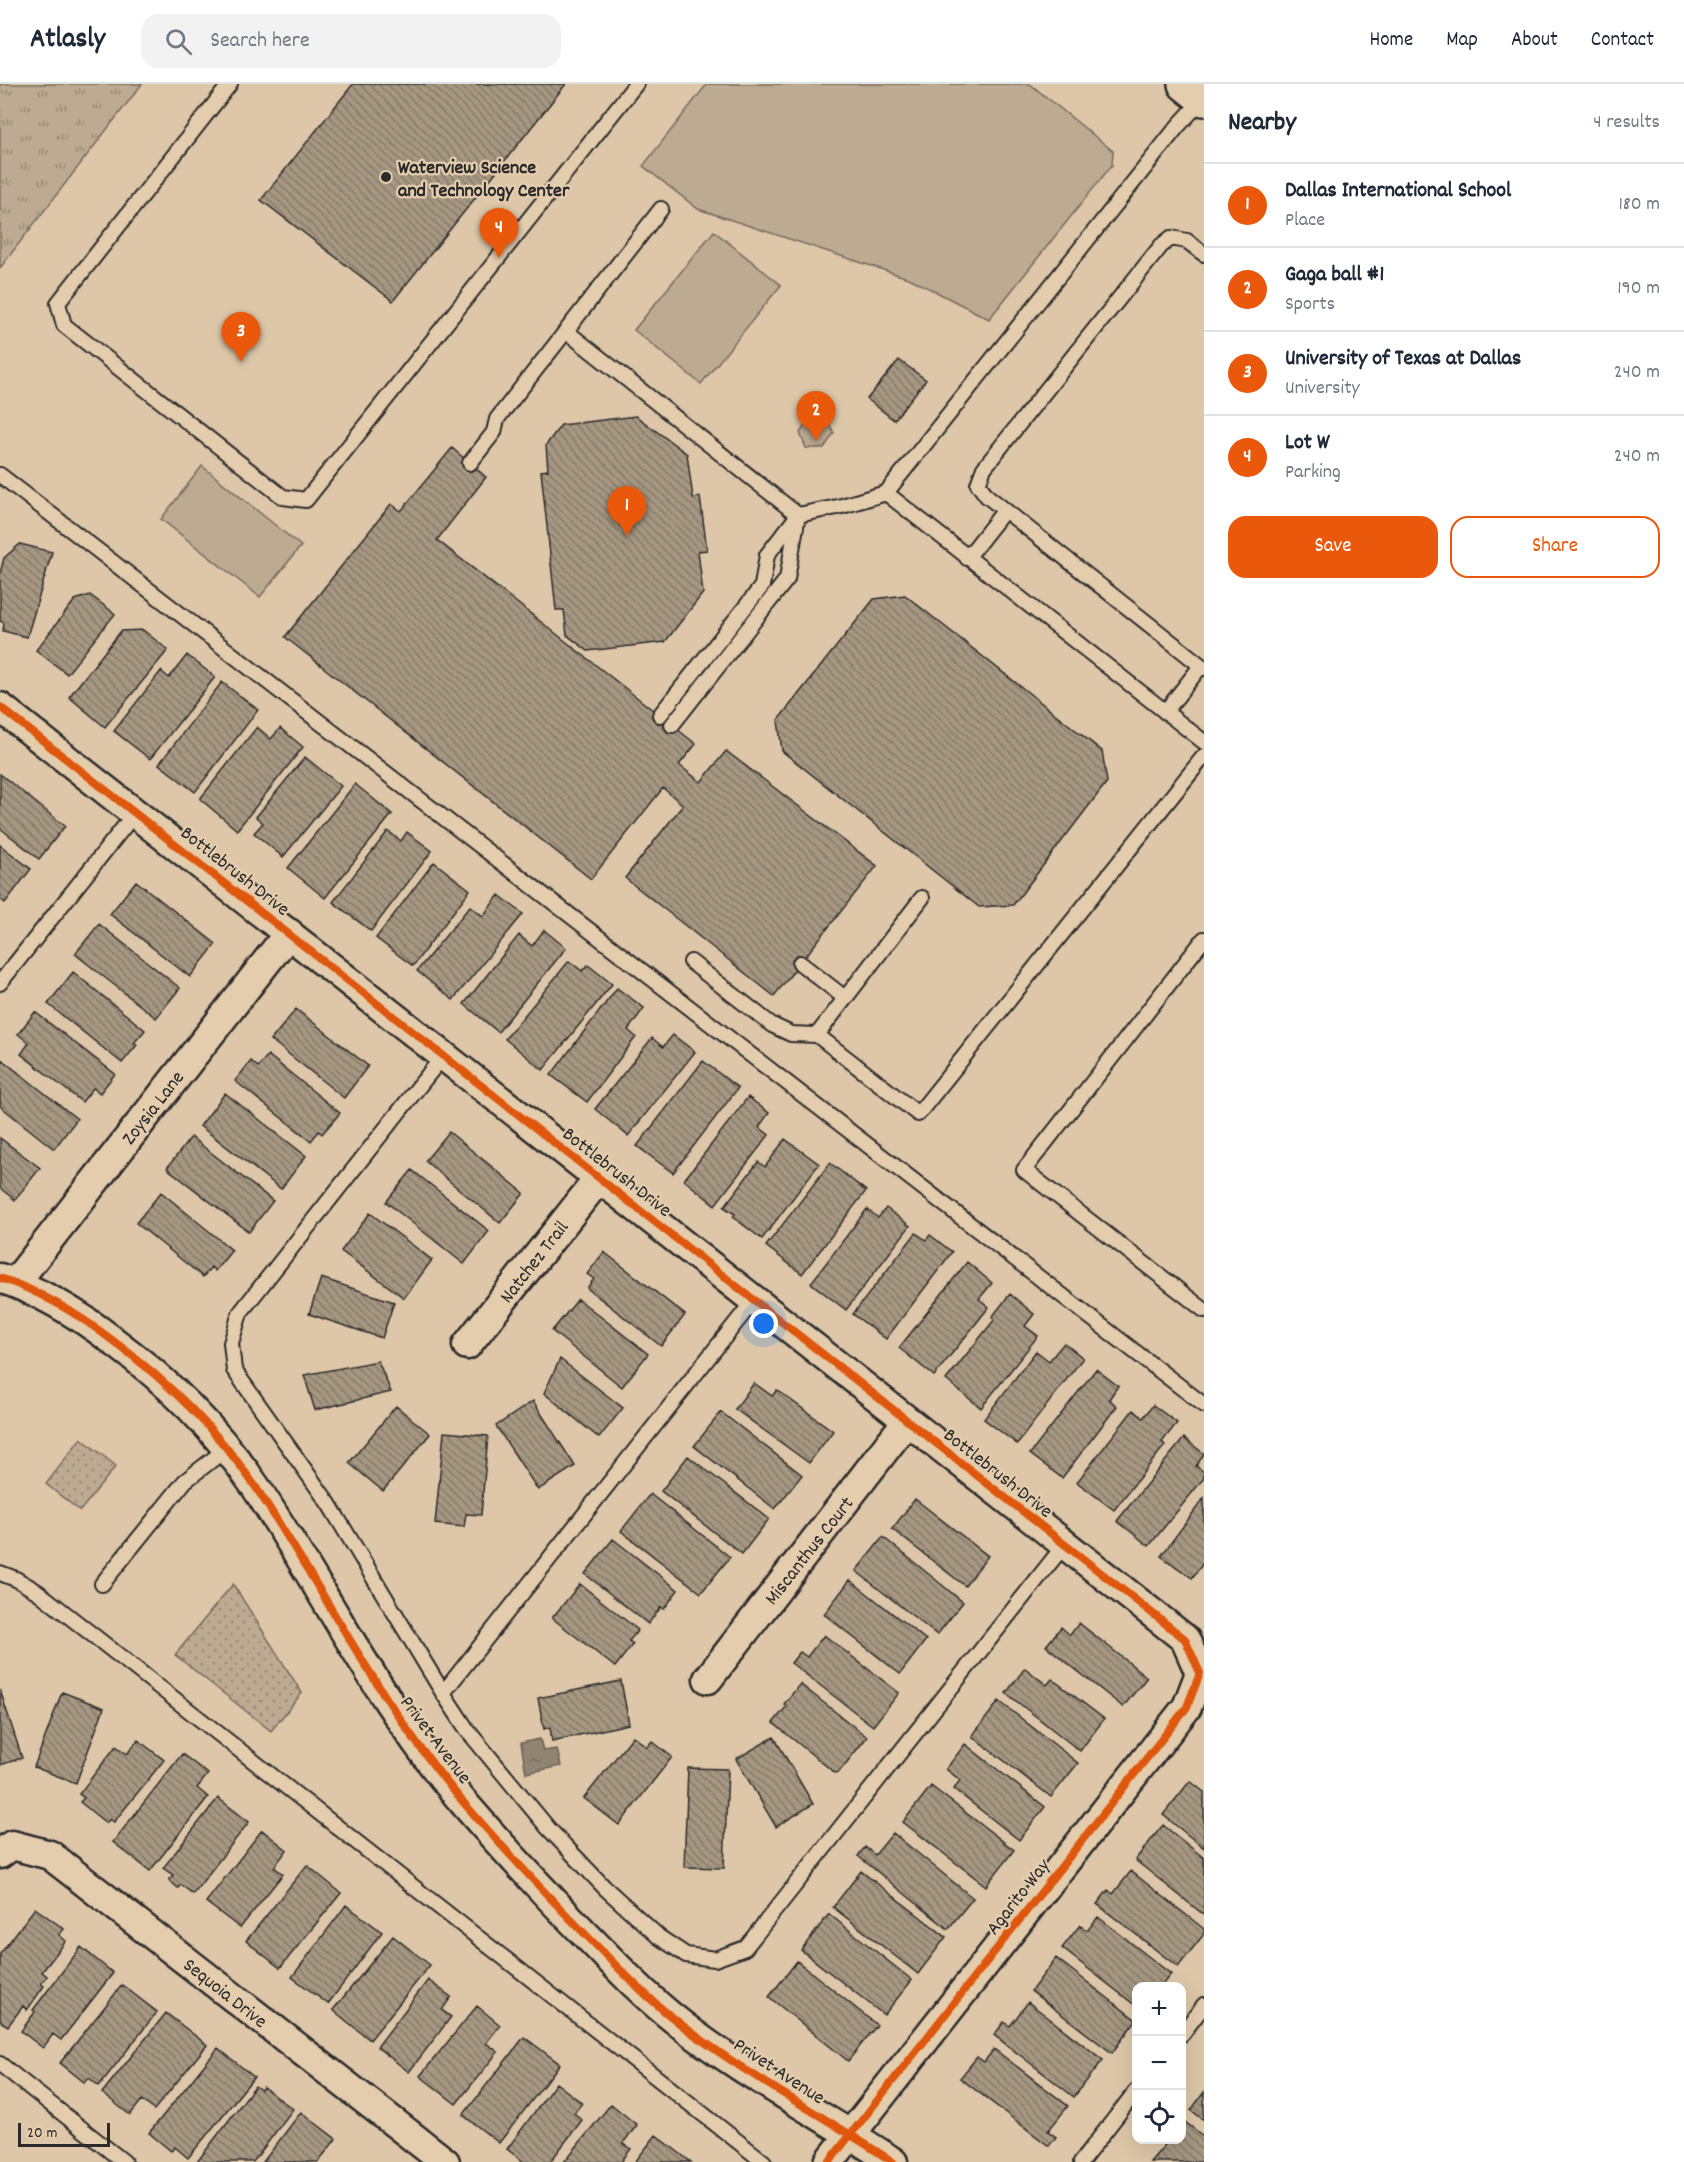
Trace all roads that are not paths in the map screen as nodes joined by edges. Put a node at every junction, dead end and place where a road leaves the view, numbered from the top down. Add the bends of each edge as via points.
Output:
1 (230, 84) edge
2 (636, 84) edge
3 (1185, 84) edge
4 (1204, 99) edge
5 (661, 209) dead end
6 (1204, 254) edge
7 (566, 331) junction
8 (470, 463) dead end
9 (0, 475) edge
10 (886, 493) junction
11 (1004, 511) junction
12 (798, 515) junction
13 (967, 558) junction
14 (1202, 667) edge
15 (0, 707) edge
16 (1165, 712) junction
17 (660, 715) dead end
18 (672, 725) dead end
19 (1204, 742) edge
20 (1204, 756) edge
21 (135, 813) junction
22 (922, 898) dead end
23 (289, 933) junction
24 (1204, 939) edge
25 (691, 962) dead end
26 (800, 963) dead end
27 (0, 983) edge
28 (845, 998) junction
29 (817, 1035) junction
30 (443, 1056) junction
31 (600, 1177) junction
32 (8, 1280) edge
33 (754, 1300) junction
34 (1204, 1310) edge
35 (466, 1345) dead end
36 (1204, 1405) edge
37 (907, 1421) junction
38 (226, 1449) junction
39 (1065, 1544) junction
40 (0, 1573) edge
41 (102, 1584) dead end
42 (1200, 1673) joint
43 (708, 1679) dead end
44 (443, 1693) junction
45 (4, 1844) edge
46 (1204, 2005) edge
47 (1186, 2029) edge
48 (0, 2064) edge
49 (1132, 2097) edge
50 (850, 2134) junction
51 (124, 2162) edge
52 (445, 2162) edge
53 (764, 2162) edge
54 (829, 2162) edge
55 (892, 2162) edge
56 (1081, 2162) edge

1 - 2 lane via 58,303 64,325 74,333 283,496 306,500
3 - 4 main road
4 - 10 lane via 1178,126
5 - 7 lane
6 - 11 lane via 1186,241 1171,238 1161,246 984,468 978,484
7 - 8 lane via 496,419 494,432
7 - 12 lane
9 - 36 lane
10 - 12 lane
10 - 13 lane
11 - 13 lane
11 - 14 lane
12 - 17 lane via 767,555 762,586
12 - 18 lane via 787,579
13 - 16 lane
14 - 16 lane
15 - 21 street, Bottlebrush Drive
16 - 19 lane
20 - 29 lane via 918,1114
21 - 23 street, Bottlebrush Drive
21 - 27 lane
22 - 28 lane
23 - 30 street, Bottlebrush Drive
23 - 32 street, Zoysia Lane
24 - 34 lane via 1024,1170
25 - 29 lane via 772,1025 790,1034
26 - 28 lane
28 - 29 lane
30 - 31 street, Bottlebrush Drive
30 - 44 lane via 240,1313 231,1343 234,1370 329,1504
31 - 33 street, Bottlebrush Drive
31 - 35 street, Natchez Trail
32 - 38 street, Privet Avenue via 62,1306 137,1358 180,1397
33 - 37 street, Bottlebrush Drive
33 - 44 lane
37 - 39 street, Bottlebrush Drive
37 - 43 street, Miscanthus Court
38 - 41 lane via 179,1488
38 - 50 street, Privet Avenue via 254,1485 415,1742 505,1849 597,1947 672,2018
39 - 42 street, Bottlebrush Drive via 1185,1639
39 - 44 lane via 745,1948 715,1959 686,1955 659,1937 605,1888 541,1819 468,1731
40 - 53 lane via 38,1592
42 - 50 street, Agarito Way via 1187,1707
45 - 52 street, Sequoia Drive via 50,1855
46 - 47 lane
48 - 51 lane
49 - 56 lane
50 - 54 street
50 - 55 street, Privet Avenue

